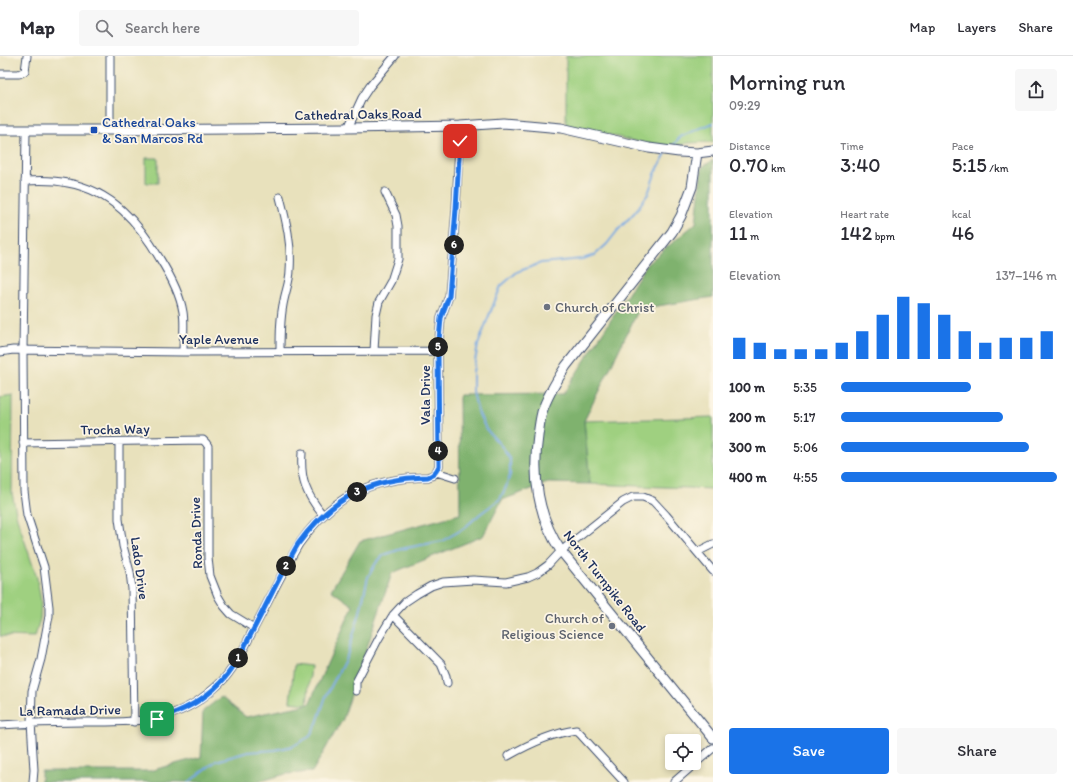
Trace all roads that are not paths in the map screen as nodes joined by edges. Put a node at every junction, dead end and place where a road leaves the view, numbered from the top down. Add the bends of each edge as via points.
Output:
1 (27, 56) edge
2 (110, 56) edge
3 (394, 56) edge
4 (0, 74) edge
5 (460, 126) junction
6 (348, 128) junction
7 (0, 130) edge
8 (26, 130) junction
9 (110, 130) junction
10 (713, 151) edge
11 (697, 152) junction
12 (25, 181) junction
13 (385, 192) dead end
14 (280, 197) dead end
15 (23, 351) junction
16 (374, 351) junction
17 (438, 351) junction
18 (0, 352) edge
19 (183, 352) junction
20 (280, 352) junction
21 (119, 442) junction
22 (23, 443) junction
23 (206, 443) joint
24 (302, 453) dead end
25 (436, 472) junction
26 (455, 478) dead end
27 (323, 515) junction
28 (713, 544) edge
29 (561, 551) junction
30 (697, 552) junction
31 (713, 571) edge
32 (393, 615) junction
33 (254, 628) junction
34 (447, 683) dead end
35 (356, 691) dead end
36 (32, 722) junction
37 (134, 722) junction
38 (0, 725) edge
39 (713, 738) edge
40 (713, 748) edge
41 (508, 756) dead end
42 (33, 782) edge
43 (624, 782) edge
44 (674, 782) edge

1 - 4 street via 25,71 19,74
2 - 9 street
3 - 6 street via 362,98
5 - 6 main road, Cathedral Oaks Road
5 - 11 main road, Cathedral Oaks Road via 528,124 561,128 649,148
5 - 17 street, Vala Drive via 449,296 441,318
6 - 9 main road, Cathedral Oaks Road
7 - 8 main road, Cathedral Oaks Road
8 - 9 main road, Cathedral Oaks Road
8 - 12 street
10 - 11 main road, Cathedral Oaks Road
11 - 29 main road, North Turnpike Road via 692,187 672,232 566,366 542,412 536,448 537,483 543,513 554,541
12 - 15 street
12 - 19 street via 57,181 82,186 105,196 130,217 156,252 179,296 183,313
13 - 16 street via 397,220 398,259 391,280 379,302
14 - 20 street via 291,255 281,318
15 - 18 street, Yaple Avenue
15 - 19 street, Yaple Avenue
15 - 22 street
16 - 17 street, Yaple Avenue
16 - 20 street, Yaple Avenue
17 - 25 street, Vala Drive via 439,466
19 - 20 street, Yaple Avenue
21 - 22 street, Trocha Way
21 - 23 street, Trocha Way via 203,440
21 - 37 street, Lado Drive via 119,518 132,589
22 - 36 street via 27,515 44,567 49,607 41,659 32,691
23 - 33 street, Ronda Drive via 210,576 224,606
24 - 27 street via 303,480 309,495
25 - 26 street
25 - 27 street, La Ramada Drive via 428,477 397,479 374,484 344,499
27 - 33 street, La Ramada Drive via 298,544
28 - 30 street
29 - 30 street via 623,502 633,497 644,497 658,506
29 - 32 street via 537,573 515,581 473,580 443,582 431,586 405,602
29 - 39 main road, North Turnpike Road
30 - 31 street
32 - 34 street via 441,664
32 - 35 street via 356,682
33 - 37 street, La Ramada Drive via 227,675 202,699 173,714
36 - 37 street, La Ramada Drive
36 - 38 street, La Ramada Drive
36 - 42 street
40 - 44 street
41 - 43 street via 532,743 576,730

